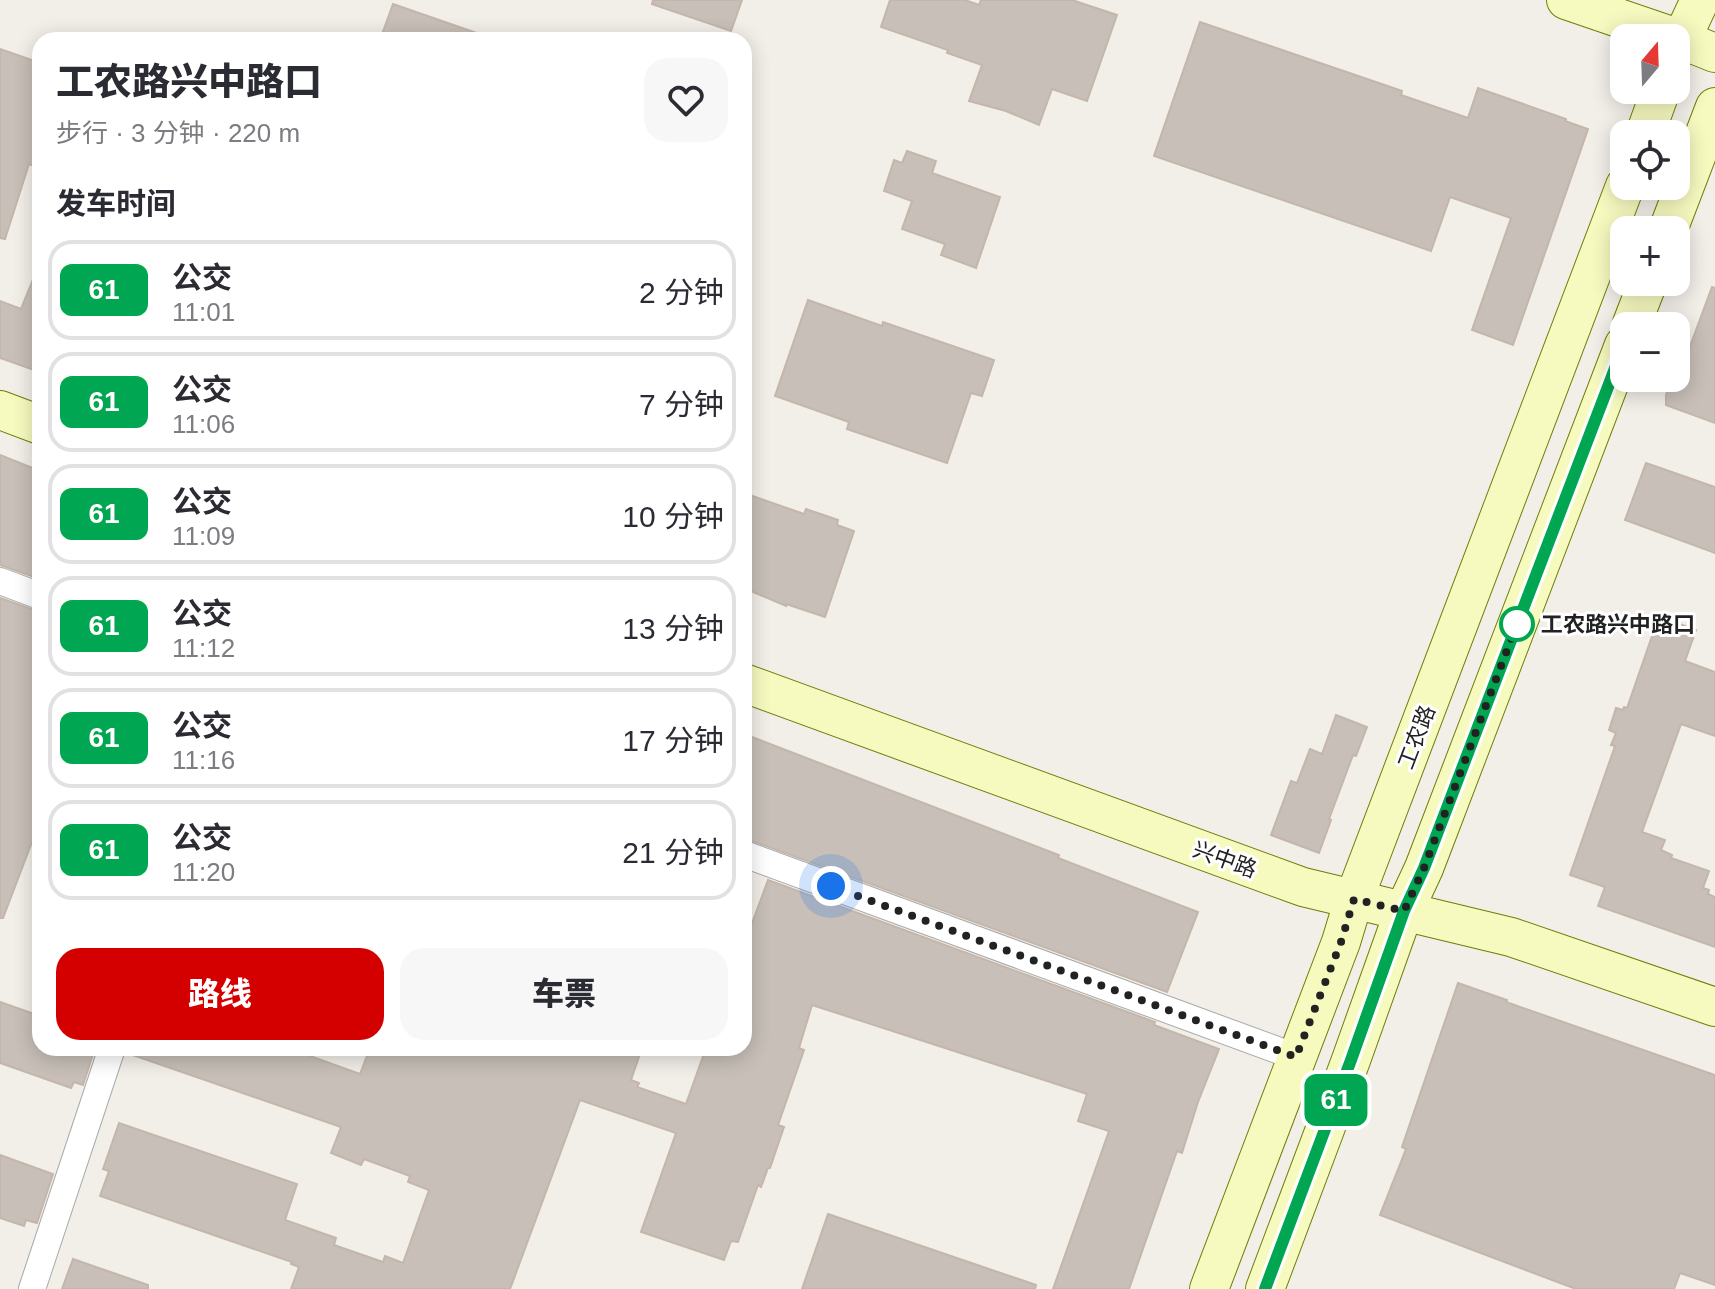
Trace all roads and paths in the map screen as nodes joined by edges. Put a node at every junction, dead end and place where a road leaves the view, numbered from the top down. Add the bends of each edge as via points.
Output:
1 (1566, 0) edge
2 (1700, 0) edge
3 (1626, 24) edge
4 (1688, 24) edge
5 (1690, 48) edge
6 (1715, 53) edge
7 (1715, 107) edge
8 (1620, 200) edge
9 (1673, 216) edge
10 (1610, 382) edge
11 (0, 410) edge
12 (32, 422) edge
13 (0, 581) edge
14 (32, 593) edge
15 (752, 686) edge
16 (752, 857) edge
17 (1354, 899) junction
18 (1404, 911) junction
19 (1715, 1007) edge
20 (109, 1056) edge
21 (1296, 1057) junction
22 (32, 1289) edge
23 (1209, 1289) edge
24 (1265, 1289) edge

1 - 3 main road
2 - 4 main road
5 - 6 main road
7 - 9 main road
8 - 17 main road, 工农路
10 - 18 main road
11 - 12 main road
13 - 14 street
15 - 17 main road, 兴中路 via 1303,887
16 - 21 street
17 - 18 main road, 兴中路
17 - 21 main road, 工农路
18 - 19 main road, 兴中路 via 1511,937
18 - 24 main road
20 - 22 street
21 - 23 main road, 工农路

